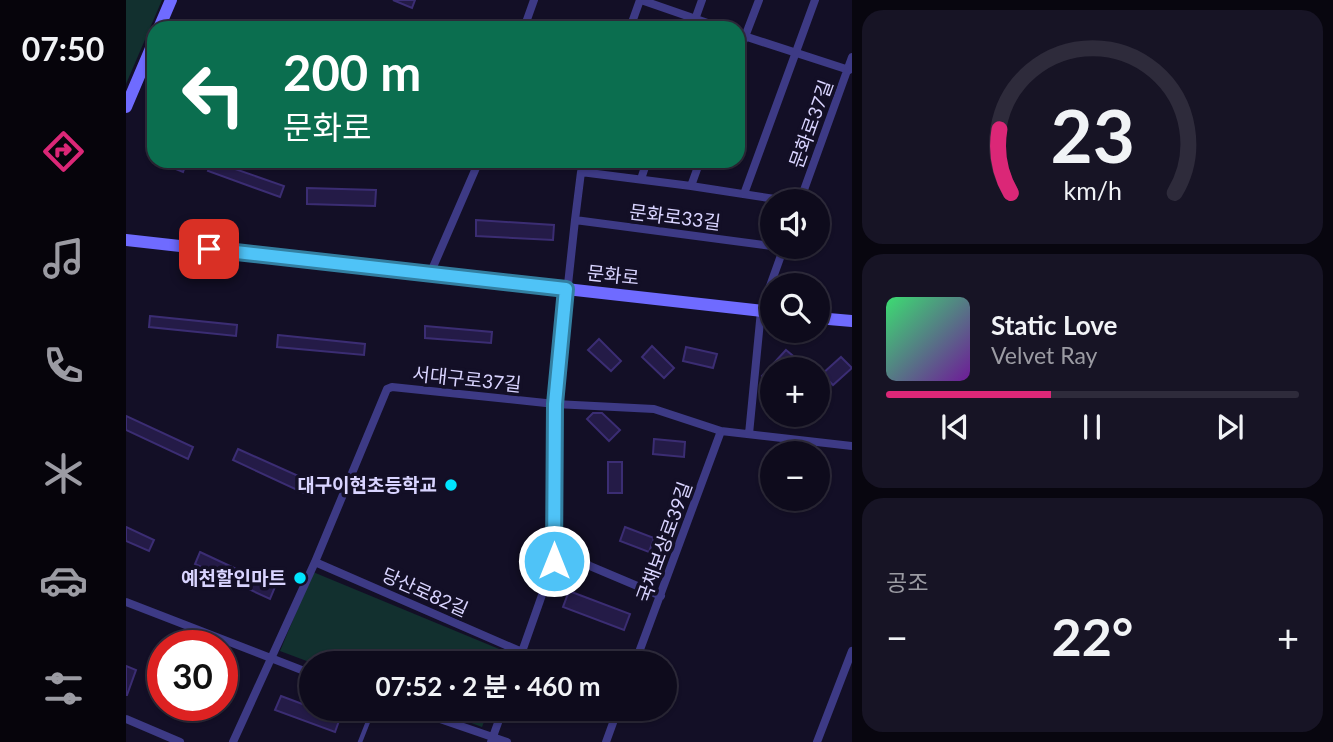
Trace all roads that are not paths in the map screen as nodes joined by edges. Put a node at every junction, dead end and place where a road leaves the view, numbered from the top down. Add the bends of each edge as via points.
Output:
1 (171, 0) edge
2 (534, 0) edge
3 (640, 0) edge
4 (702, 0) edge
5 (759, 0) edge
6 (815, 0) edge
7 (162, 21) edge
8 (526, 21) edge
9 (633, 21) edge
10 (687, 21) edge
11 (695, 21) edge
12 (745, 29) edge
13 (745, 36) edge
14 (796, 53) junction
15 (852, 57) edge
16 (147, 58) edge
17 (849, 71) edge
18 (126, 107) edge
19 (476, 168) edge
20 (582, 168) edge
21 (645, 168) edge
22 (697, 168) edge
23 (581, 172) junction
24 (641, 179) junction
25 (691, 186) junction
26 (805, 189) edge
27 (744, 194) junction
28 (760, 197) edge
29 (575, 220) junction
30 (126, 240) edge
31 (760, 244) edge
32 (430, 274) junction
33 (566, 289) junction
34 (760, 311) edge
35 (830, 318) edge
36 (852, 321) edge
37 (762, 343) edge
38 (555, 404) junction
39 (721, 430) junction
40 (749, 434) junction
41 (852, 446) edge
42 (554, 561) junction
43 (315, 562) junction
44 (661, 596) junction
45 (126, 602) edge
46 (520, 651) edge
47 (522, 651) edge
48 (640, 651) edge
49 (852, 651) edge
50 (270, 660) junction
51 (299, 670) edge
52 (126, 719) edge
53 (368, 721) edge
54 (442, 721) edge
55 (499, 721) edge
56 (614, 721) edge
57 (492, 740) edge
58 (180, 742) edge
59 (233, 742) edge
60 (360, 742) edge
61 (507, 742) edge
62 (606, 742) edge
63 (817, 742) edge

1 - 7 main road
2 - 8 street
3 - 9 street
3 - 10 street
4 - 11 street
5 - 12 street
6 - 14 street
13 - 14 street
14 - 17 street
14 - 27 street
15 - 17 street, 문화로37길
16 - 18 main road
17 - 26 street, 문화로37길
19 - 32 street
20 - 23 street
21 - 24 street
22 - 25 street
23 - 24 street, 문화로33길
23 - 29 street
24 - 25 street, 문화로33길
25 - 27 street, 문화로33길
27 - 28 street, 문화로33길
29 - 31 street, 문화로33길
29 - 33 street
30 - 32 main road, 문화로
32 - 33 main road, 문화로
33 - 34 main road, 문화로
33 - 38 street
35 - 36 main road
37 - 40 street
38 - 39 street, 서대구로37길 via 654,409
38 - 42 street
38 - 43 street, 서대구로37길 via 387,389
39 - 40 street, 서대구로37길
39 - 44 street, 국채보상로39길
40 - 41 street, 서대구로37길
42 - 44 street via 571,558
42 - 47 street
43 - 46 street, 당산로82길
43 - 50 street
44 - 48 street, 국채보상로39길
45 - 50 street
49 - 63 street
50 - 51 street
50 - 59 street
52 - 58 street
53 - 60 lane
54 - 57 street
55 - 57 street
56 - 62 street
57 - 61 street

